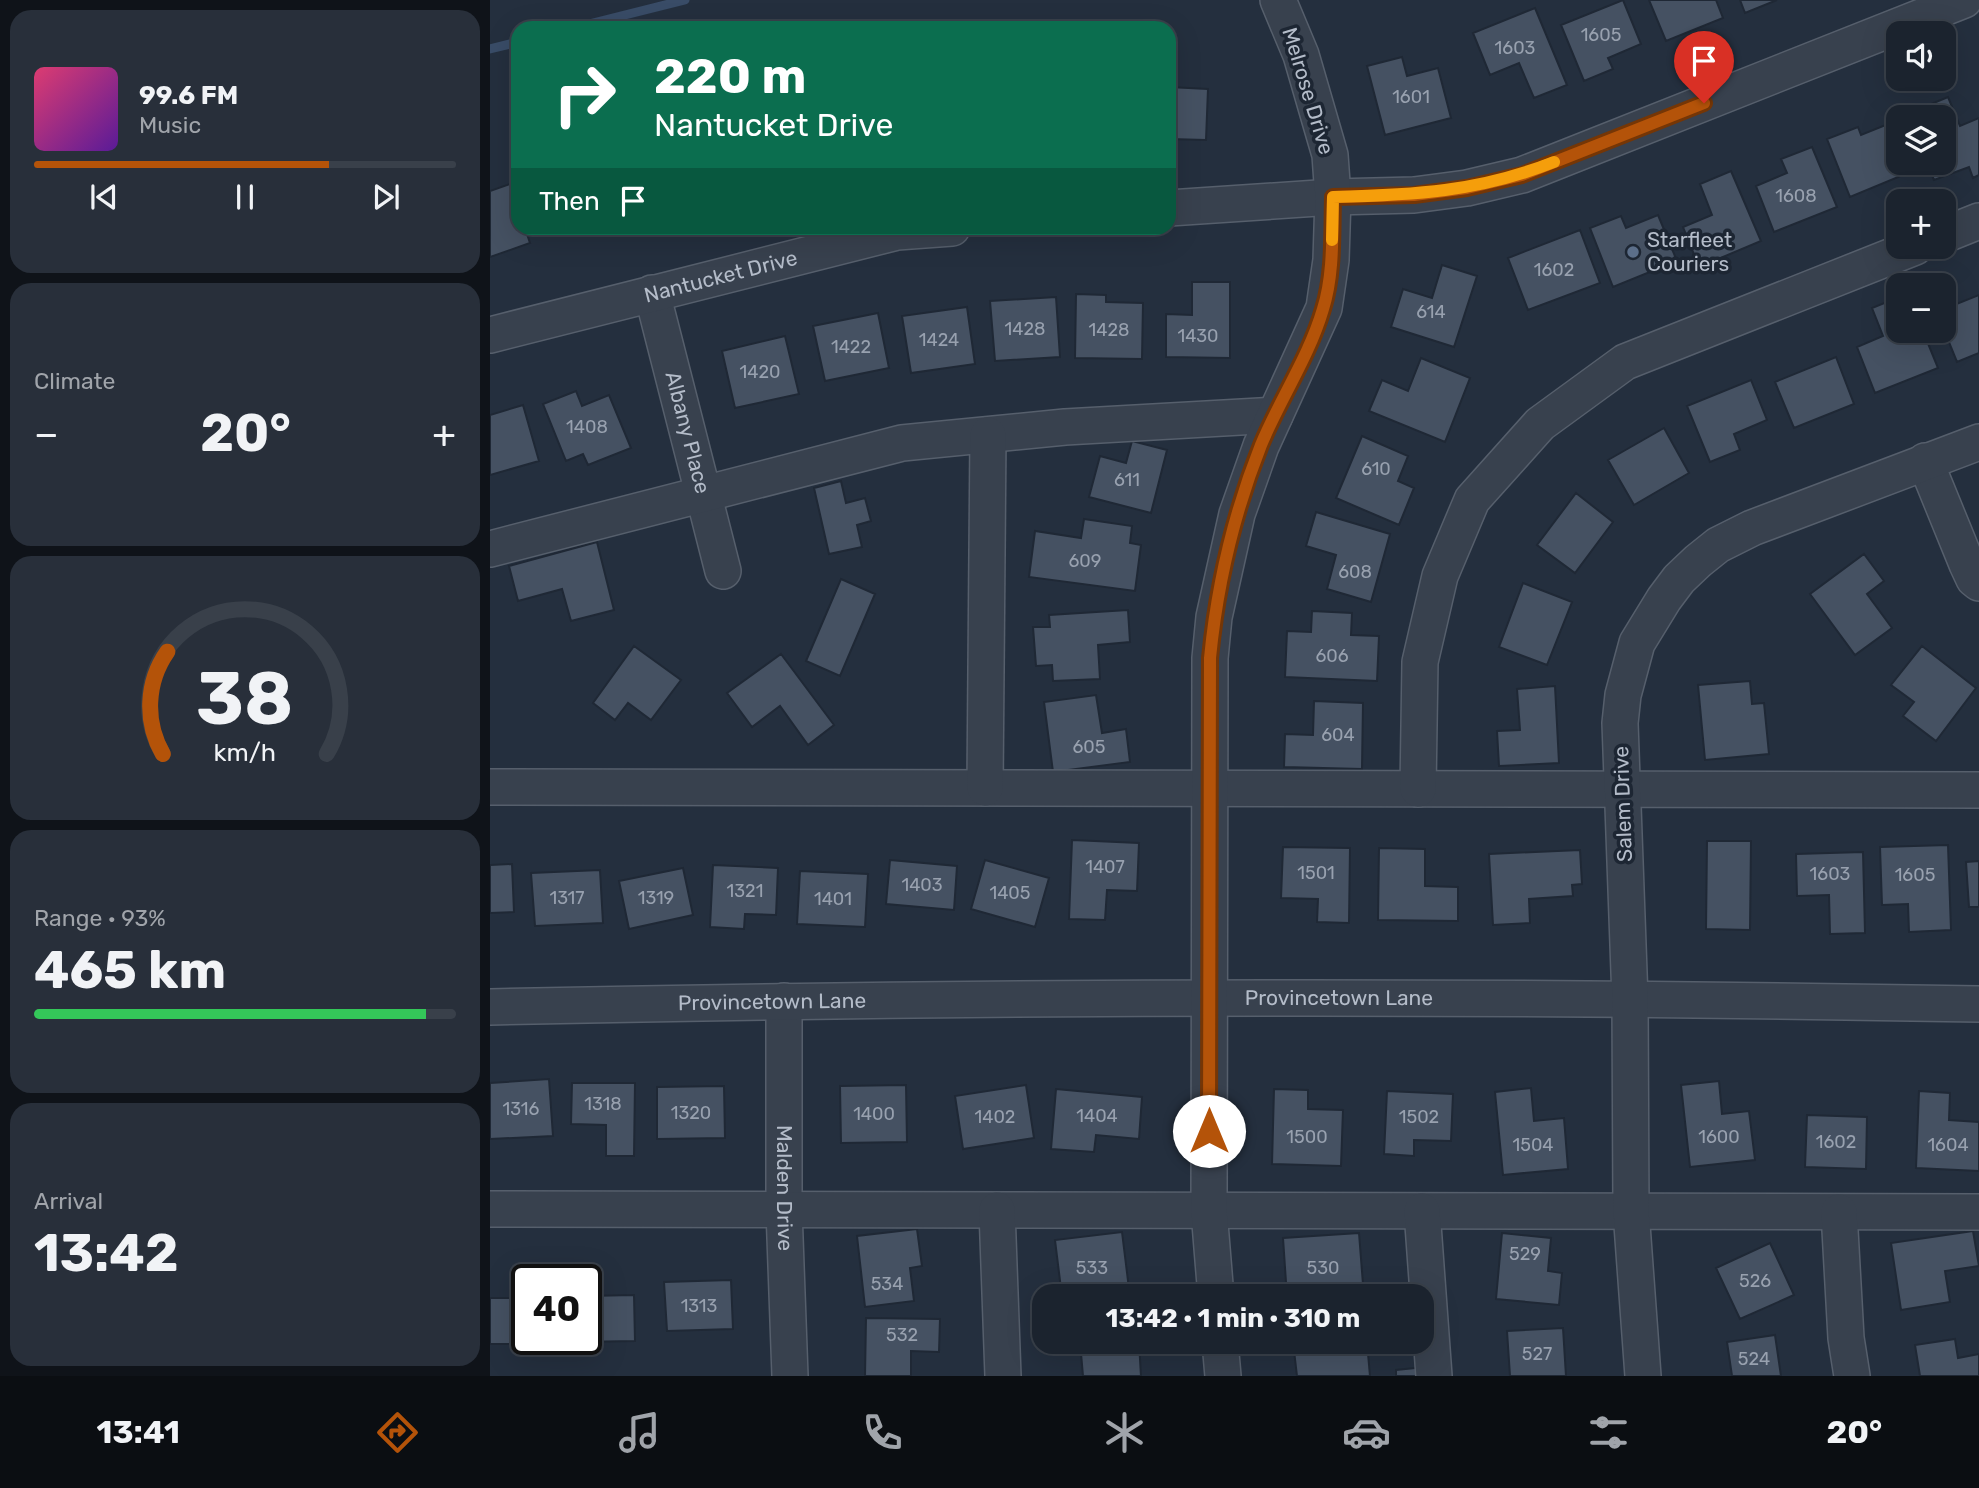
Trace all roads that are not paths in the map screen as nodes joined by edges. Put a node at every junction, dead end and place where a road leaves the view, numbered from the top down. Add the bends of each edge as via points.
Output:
1 (1278, 0) edge
2 (1964, 0) edge
3 (1333, 197) junction
4 (1176, 208) edge
5 (1979, 221) edge
6 (1956, 230) edge
7 (885, 235) edge
8 (1886, 258) edge
9 (652, 293) junction
10 (490, 335) edge
11 (1275, 415) junction
12 (988, 435) junction
13 (1979, 442) edge
14 (1925, 461) junction
15 (703, 493) junction
16 (490, 549) edge
17 (723, 570) dead end
18 (1979, 583) edge
19 (490, 788) edge
20 (985, 788) junction
21 (1209, 789) junction
22 (1418, 789) junction
23 (1622, 790) junction
24 (1979, 790) edge
25 (1208, 999) junction
26 (1630, 1000) junction
27 (784, 1001) junction
28 (1979, 1004) edge
29 (490, 1007) edge
30 (490, 1209) edge
31 (784, 1210) junction
32 (997, 1210) junction
33 (1209, 1211) junction
34 (1422, 1211) junction
35 (1631, 1212) junction
36 (1839, 1212) junction
37 (1979, 1212) edge
38 (1215, 1284) edge
39 (1221, 1354) edge
40 (790, 1376) edge
41 (1003, 1376) edge
42 (1223, 1376) edge
43 (1434, 1376) edge
44 (1643, 1376) edge
45 (1852, 1376) edge

1 - 3 street, Melrose Drive via 1330,155
2 - 3 street via 1522,175 1414,195
3 - 4 street
3 - 11 street, Melrose Drive via 1324,308
5 - 6 street
7 - 9 street, Nantucket Drive
8 - 22 street via 1625,362 1540,425 1472,500 1440,576 1420,662
9 - 10 street, Nantucket Drive
9 - 15 street, Albany Place
11 - 12 street
11 - 21 street, Melrose Drive via 1237,514 1214,617
12 - 15 street via 902,443
12 - 20 street
13 - 14 street, Salem Drive
14 - 18 street via 1967,565
14 - 23 street, Salem Drive via 1752,528 1718,545 1679,579 1637,643 1620,723
15 - 16 street
15 - 17 street, Albany Place
19 - 20 street
20 - 21 street
21 - 22 street
21 - 25 street, Melrose Drive
22 - 23 street
23 - 24 street
23 - 26 street, Salem Drive
25 - 26 street, Provincetown Lane
25 - 27 street, Provincetown Lane
25 - 33 street, Melrose Drive
26 - 28 street, Provincetown Lane
26 - 35 street, Salem Drive
27 - 29 street, Provincetown Lane
27 - 31 street, Malden Drive
30 - 31 street
31 - 32 street
31 - 40 street, Malden Drive
32 - 33 street
32 - 41 street
33 - 34 street
33 - 38 street, Melrose Drive
34 - 35 street
34 - 43 street
35 - 36 street
35 - 44 street, Salem Drive
36 - 37 street
36 - 45 street
39 - 42 street

